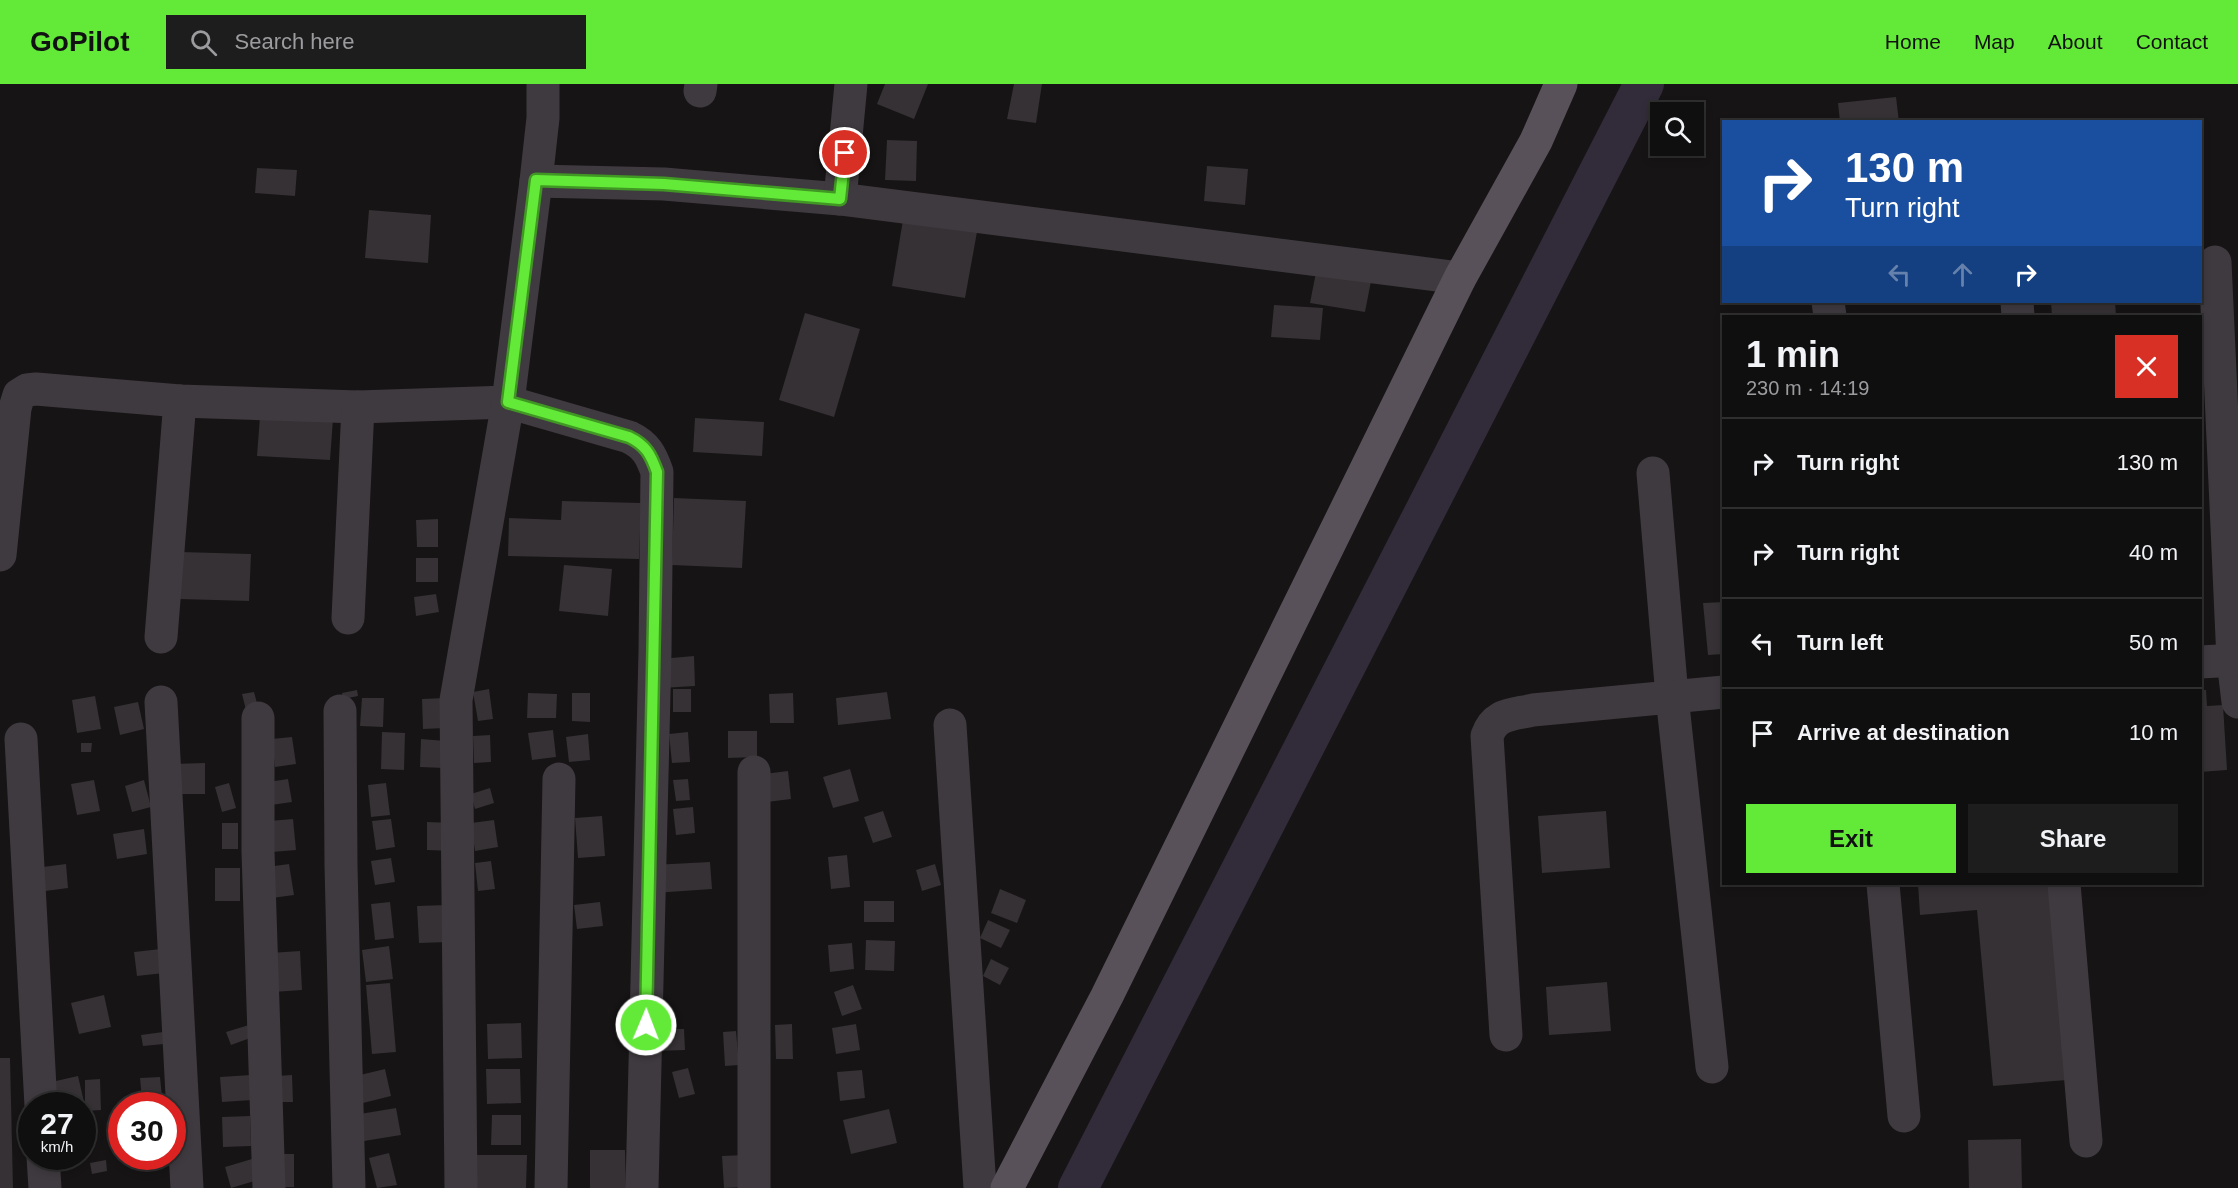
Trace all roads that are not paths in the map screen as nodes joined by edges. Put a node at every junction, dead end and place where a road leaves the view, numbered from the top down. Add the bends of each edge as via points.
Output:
1 (543, 84) edge
2 (851, 84) edge
3 (1561, 84) edge
4 (536, 180) junction
5 (840, 199) junction
6 (2215, 262) dead end
7 (1460, 278) junction
8 (180, 401) junction
9 (508, 402) junction
10 (358, 407) junction
11 (1653, 473) dead end
12 (0, 555) edge
13 (348, 618) dead end
14 (161, 637) dead end
15 (2236, 660) edge
16 (2202, 662) edge
17 (1722, 692) edge
18 (1672, 696) junction
19 (161, 702) dead end
20 (2238, 702) edge
21 (340, 711) dead end
22 (258, 718) dead end
23 (950, 725) dead end
24 (21, 739) dead end
25 (754, 772) dead end
26 (559, 779) dead end
27 (1883, 885) edge
28 (2064, 885) edge
29 (1506, 1035) dead end
30 (1712, 1067) dead end
31 (39, 1092) edge
32 (1905, 1116) dead end
33 (2086, 1141) dead end
34 (44, 1170) edge
35 (45, 1188) edge
36 (187, 1188) edge
37 (269, 1188) edge
38 (349, 1188) edge
39 (461, 1188) edge
40 (551, 1188) edge
41 (642, 1188) edge
42 (754, 1188) edge
43 (980, 1188) edge
44 (1007, 1188) edge

1 - 4 street
2 - 5 street
3 - 7 main road via 1536,141
4 - 5 street via 664,184
4 - 9 street
5 - 7 street
6 - 15 street
7 - 44 main road via 1107,996
8 - 10 street
8 - 12 street via 36,389 19,395
8 - 14 street
9 - 10 street
9 - 39 street via 456,700
9 - 41 street via 629,437 651,455 657,472
10 - 13 street
11 - 18 street
15 - 16 street
15 - 20 street
17 - 18 street
18 - 29 street via 1533,710 1497,719 1489,730
18 - 30 street
19 - 36 street
21 - 38 street
22 - 37 street via 258,852
23 - 43 street
24 - 31 street
25 - 42 street
26 - 40 street
27 - 32 street
28 - 33 street
34 - 35 street

